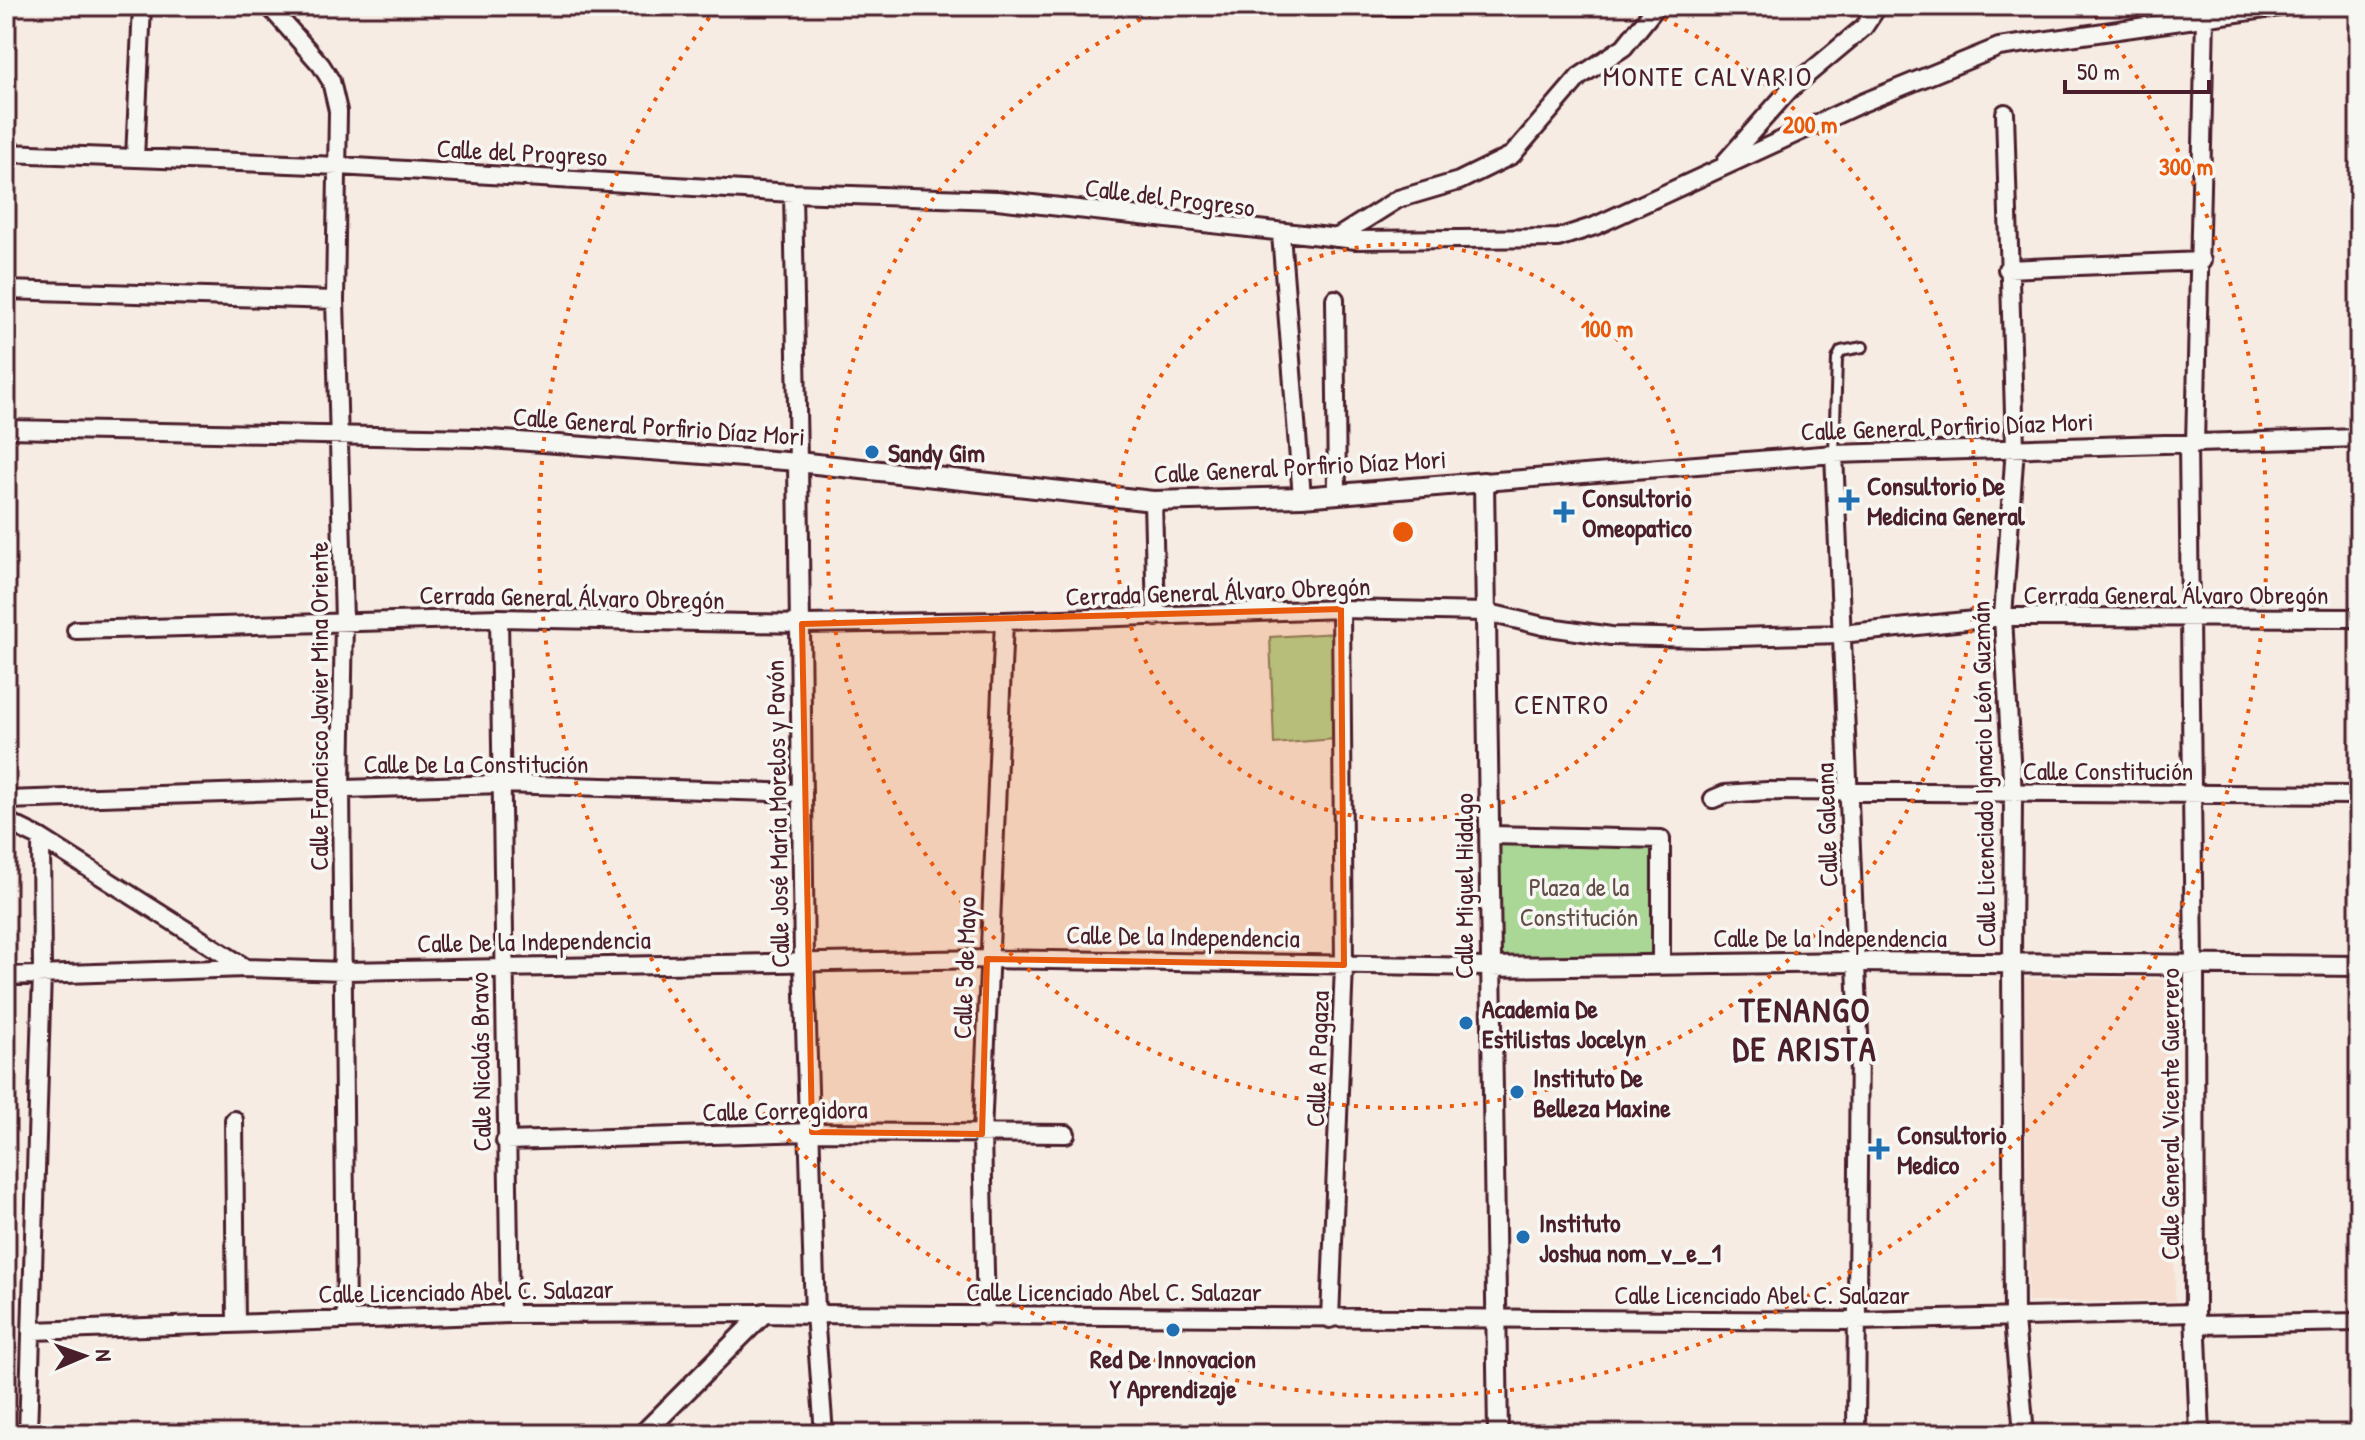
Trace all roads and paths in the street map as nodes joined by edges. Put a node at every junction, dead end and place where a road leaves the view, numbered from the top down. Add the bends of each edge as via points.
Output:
1 (142, 6) edge
2 (269, 6) edge
3 (1308, 6) edge
4 (1337, 6) edge
5 (1373, 6) edge
6 (1427, 6) edge
7 (1657, 6) edge
8 (1878, 6) edge
9 (2286, 6) edge
10 (2205, 17) junction
11 (2005, 113) dead end
12 (6, 153) edge
13 (135, 158) junction
14 (1723, 165) junction
15 (339, 166) junction
16 (793, 193) junction
17 (1281, 234) junction
18 (1336, 238) junction
19 (2202, 261) junction
20 (2007, 269) junction
21 (6, 290) edge
22 (1335, 299) dead end
23 (335, 300) junction
24 (1863, 347) dead end
25 (6, 429) edge
26 (340, 436) junction
27 (2359, 438) edge
28 (2192, 444) junction
29 (2015, 447) junction
30 (1834, 454) junction
31 (798, 462) junction
32 (1484, 482) junction
33 (1337, 494) junction
34 (1302, 497) junction
35 (1153, 501) junction
36 (1341, 609) junction
37 (1485, 612) junction
38 (1156, 617) junction
39 (2003, 617) junction
40 (499, 618) junction
41 (2188, 618) junction
42 (2359, 618) edge
43 (344, 620) junction
44 (1004, 621) junction
45 (802, 624) junction
46 (76, 630) dead end
47 (1841, 634) junction
48 (501, 784) junction
49 (341, 787) junction
50 (1849, 791) junction
51 (803, 793) junction
52 (2194, 794) junction
53 (2013, 795) junction
54 (2359, 795) edge
55 (1713, 799) dead end
56 (6, 800) edge
57 (6, 821) edge
58 (1490, 835) junction
59 (41, 838) junction
60 (987, 959) junction
61 (804, 962) junction
62 (1855, 962) junction
63 (2012, 963) junction
64 (2194, 963) junction
65 (1661, 964) junction
66 (1344, 965) junction
67 (2359, 966) edge
68 (502, 967) junction
69 (1489, 967) junction
70 (246, 968) junction
71 (345, 971) junction
72 (42, 973) junction
73 (6, 976) edge
74 (234, 1120) dead end
75 (812, 1132) junction
76 (982, 1134) junction
77 (1066, 1134) dead end
78 (505, 1141) junction
79 (764, 1313) junction
80 (510, 1314) junction
81 (815, 1314) junction
82 (986, 1317) junction
83 (1330, 1319) junction
84 (1496, 1319) junction
85 (2196, 1319) junction
86 (346, 1320) junction
87 (2014, 1320) junction
88 (1857, 1321) junction
89 (236, 1322) junction
90 (2359, 1322) edge
91 (33, 1331) junction
92 (28, 1434) edge
93 (643, 1434) edge
94 (824, 1434) edge
95 (1498, 1434) edge
96 (1856, 1434) edge
97 (2024, 1434) edge
98 (2200, 1434) edge

1 - 13 street
2 - 15 street, Calle Francisco Javier Mina Oriente via 321,65 334,91
3 - 4 street
5 - 6 street
7 - 18 street via 1624,47 1579,77 1512,155 1459,181 1398,199
8 - 14 street via 1864,27 1790,89
9 - 10 street, Calle del Progreso
10 - 14 street, Calle del Progreso via 1999,47
10 - 19 street, Calle General Vicente Guerrero
11 - 20 street, Calle Licenciado Ignacio León Guzmán
12 - 13 street, Calle del Progreso
13 - 15 street, Calle del Progreso
14 - 18 street, Calle del Progreso via 1558,238
15 - 16 street, Calle del Progreso
15 - 23 street, Calle Francisco Javier Mina Oriente
16 - 17 street, Calle del Progreso via 997,200
16 - 31 street, Calle José María Morelos y Pavón
17 - 18 street, Calle del Progreso
17 - 34 street
19 - 20 street
19 - 28 street, Calle General Vicente Guerrero
20 - 29 street, Calle Licenciado Ignacio León Guzmán
21 - 23 street
22 - 33 street
23 - 26 street, Calle Francisco Javier Mina Oriente
24 - 30 lane via 1841,351 1837,359
25 - 26 street, Calle General Porfirio Díaz Mori
26 - 31 street, Calle General Porfirio Díaz Mori via 477,438
26 - 43 street, Calle Francisco Javier Mina Oriente
27 - 28 street, Calle General Porfirio Díaz Mori
28 - 29 street, Calle General Porfirio Díaz Mori
28 - 41 street, Calle General Vicente Guerrero
29 - 30 street, Calle General Porfirio Díaz Mori
29 - 39 street, Calle Licenciado Ignacio León Guzmán
30 - 32 street, Calle General Porfirio Díaz Mori
30 - 47 street, Calle Galeana
31 - 35 street, Calle General Porfirio Díaz Mori
31 - 45 street, Calle José María Morelos y Pavón
32 - 33 street, Calle General Porfirio Díaz Mori
32 - 37 street, Calle Miguel Hidalgo
33 - 34 street, Calle General Porfirio Díaz Mori
34 - 35 street, Calle General Porfirio Díaz Mori
35 - 38 street
36 - 37 street, Cerrada General Álvaro Obregón
36 - 38 street, Cerrada General Álvaro Obregón
36 - 66 street, Calle A Pagaza
37 - 47 street, Cerrada General Álvaro Obregón via 1611,636
37 - 58 street, Calle Miguel Hidalgo
38 - 44 street, Cerrada General Álvaro Obregón
39 - 41 street, Cerrada General Álvaro Obregón
39 - 47 street, Cerrada General Álvaro Obregón
39 - 53 street, Calle Licenciado Ignacio León Guzmán
40 - 43 street, Cerrada General Álvaro Obregón
40 - 45 street, Cerrada General Álvaro Obregón
40 - 48 street, Calle Nicolás Bravo
41 - 42 street, Cerrada General Álvaro Obregón
41 - 52 street, Calle General Vicente Guerrero
43 - 46 street, Cerrada General Álvaro Obregón
43 - 49 street, Calle Francisco Javier Mina Oriente
44 - 45 street, Cerrada General Álvaro Obregón
44 - 60 street, Calle 5 de Mayo
45 - 51 street, Calle José María Morelos y Pavón
47 - 50 street, Calle Galeana
48 - 49 street, Calle De La Constitución
48 - 51 street, Calle De La Constitución
48 - 68 street, Calle Nicolás Bravo
49 - 56 street, Calle De La Constitución
49 - 71 street, Calle Francisco Javier Mina Oriente
50 - 53 street, Calle Constitución
50 - 55 street, Calle Constitución via 1737,792
50 - 62 street, Calle Galeana
51 - 61 street, Calle José María Morelos y Pavón
52 - 53 street, Calle Constitución
52 - 54 street, Calle Constitución
52 - 64 street, Calle General Vicente Guerrero
53 - 63 street, Calle Licenciado Ignacio León Guzmán
57 - 59 street
58 - 65 street via 1661,839
58 - 69 street, Calle Miguel Hidalgo
59 - 70 street
59 - 72 street
60 - 61 street, Calle De la Independencia
60 - 66 street, Calle De la Independencia
60 - 76 street, Calle 5 de Mayo
61 - 68 street, Calle De la Independencia
61 - 75 street, Calle José María Morelos y Pavón
62 - 63 street, Calle De la Independencia
62 - 65 street, Calle De la Independencia
62 - 88 street, Calle Galeana
63 - 64 street, Calle De la Independencia
63 - 87 street, Calle Licenciado Ignacio León Guzmán
64 - 67 street, Calle De la Independencia
64 - 85 street, Calle General Vicente Guerrero
65 - 69 street, Calle De la Independencia
66 - 69 street, Calle De la Independencia
66 - 83 street, Calle A Pagaza
68 - 71 street, Calle De la Independencia
68 - 78 street, Calle Nicolás Bravo
69 - 84 street, Calle Miguel Hidalgo
70 - 71 street, Calle De la Independencia
70 - 72 street, Calle De la Independencia
71 - 86 street, Calle Francisco Javier Mina Oriente
72 - 73 street, Calle De la Independencia
72 - 91 street
74 - 89 street
75 - 76 street, Calle Corregidora
75 - 78 street, Calle Corregidora
75 - 81 street, Calle José María Morelos y Pavón
76 - 77 street, Calle Corregidora
76 - 82 street, Calle 5 de Mayo
78 - 80 street, Calle Nicolás Bravo
79 - 80 street, Calle Licenciado Abel C. Salazar
79 - 81 street, Calle Licenciado Abel C. Salazar
79 - 93 street
80 - 86 street, Calle Licenciado Abel C. Salazar
81 - 82 street, Calle Licenciado Abel C. Salazar
81 - 94 street, Calle José María Morelos y Pavón
82 - 83 street, Calle Licenciado Abel C. Salazar
83 - 84 street, Calle Licenciado Abel C. Salazar
84 - 88 street, Calle Licenciado Abel C. Salazar
84 - 95 street, Calle Miguel Hidalgo
85 - 87 street, Calle Licenciado Abel C. Salazar
85 - 90 street, Calle Licenciado Abel C. Salazar
85 - 98 street, Calle General Vicente Guerrero
86 - 89 street, Calle Licenciado Abel C. Salazar
87 - 88 street, Calle Licenciado Abel C. Salazar
87 - 97 street, Calle Licenciado Ignacio León Guzmán
88 - 96 street, Calle Galeana
89 - 91 street, Calle Licenciado Abel C. Salazar
91 - 92 street

